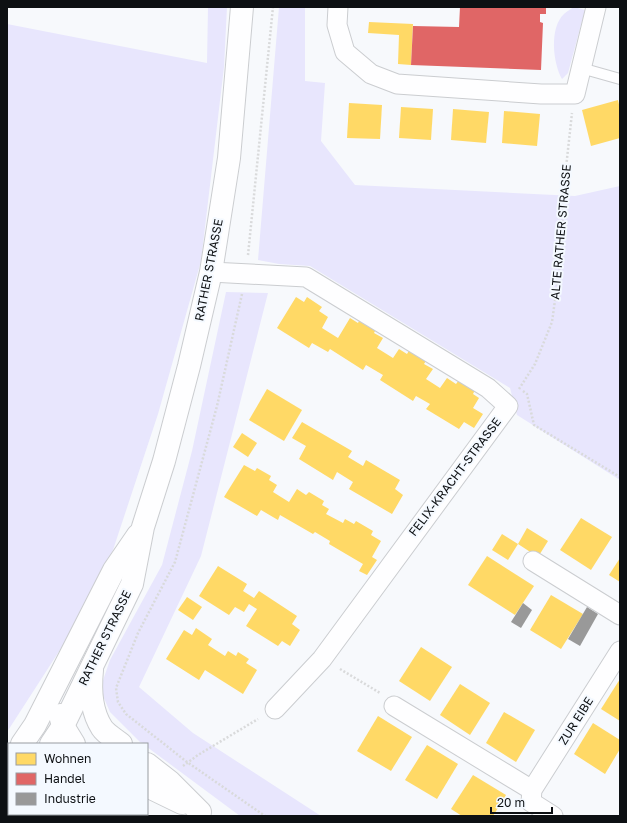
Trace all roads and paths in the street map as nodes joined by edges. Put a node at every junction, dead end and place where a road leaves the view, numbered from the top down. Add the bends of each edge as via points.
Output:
1 (242, 7) edge
2 (273, 7) edge
3 (338, 7) edge
4 (596, 7) edge
5 (580, 68) junction
6 (620, 79) edge
7 (575, 94) junction
8 (211, 272) junction
9 (246, 275) junction
10 (520, 389) junction
11 (508, 406) junction
12 (620, 478) edge
13 (143, 527) junction
14 (533, 561) dead end
15 (620, 615) edge
16 (620, 651) edge
17 (322, 659) junction
18 (68, 660) junction
19 (92, 664) junction
20 (394, 706) joint
21 (276, 708) joint
22 (35, 725) junction
23 (60, 725) edge
24 (102, 728) junction
25 (23, 743) edge
26 (73, 743) edge
27 (120, 743) edge
28 (187, 762) junction
29 (148, 765) edge
30 (170, 782) junction
31 (148, 786) edge
32 (532, 790) junction
33 (148, 793) edge
34 (203, 814) edge
35 (264, 816) edge
36 (553, 816) edge

1 - 8 main road, RATHER STRASSE via 229,158
2 - 9 path
3 - 7 street via 337,26 345,52 371,74 397,84
4 - 5 street
5 - 6 lane
5 - 7 street
7 - 10 path, ALTE RATHER STRASSE via 563,195 561,257 552,322 535,364
8 - 9 street, FELIX-KRACHT-STRASSE
8 - 13 main road, RATHER STRASSE via 164,461
9 - 11 street, FELIX-KRACHT-STRASSE via 306,277 488,388
9 - 28 path via 217,406 175,562 138,633 116,688 118,702 126,714
10 - 11 path, ALTE RATHER STRASSE
10 - 12 path via 527,394 534,425
11 - 17 street, FELIX-KRACHT-STRASSE
13 - 18 main road, RATHER STRASSE via 114,570
13 - 19 main road, RATHER STRASSE via 132,584
14 - 15 street
16 - 32 street, ZUR EIBE
17 - 20 path via 383,695
17 - 21 street, FELIX-KRACHT-STRASSE
18 - 22 main road, RATHER STRASSE
18 - 23 main road via 62,687
19 - 23 main road, RATHER STRASSE
19 - 24 main road via 90,688
20 - 32 street
21 - 28 path
22 - 23 main road via 50,717
22 - 25 main road, RATHER STRASSE
23 - 24 main road via 84,715
23 - 26 main road
24 - 27 main road
28 - 30 path
28 - 35 path
29 - 30 main road
30 - 34 main road
31 - 34 main road
32 - 36 street via 530,802
33 - 34 main road

